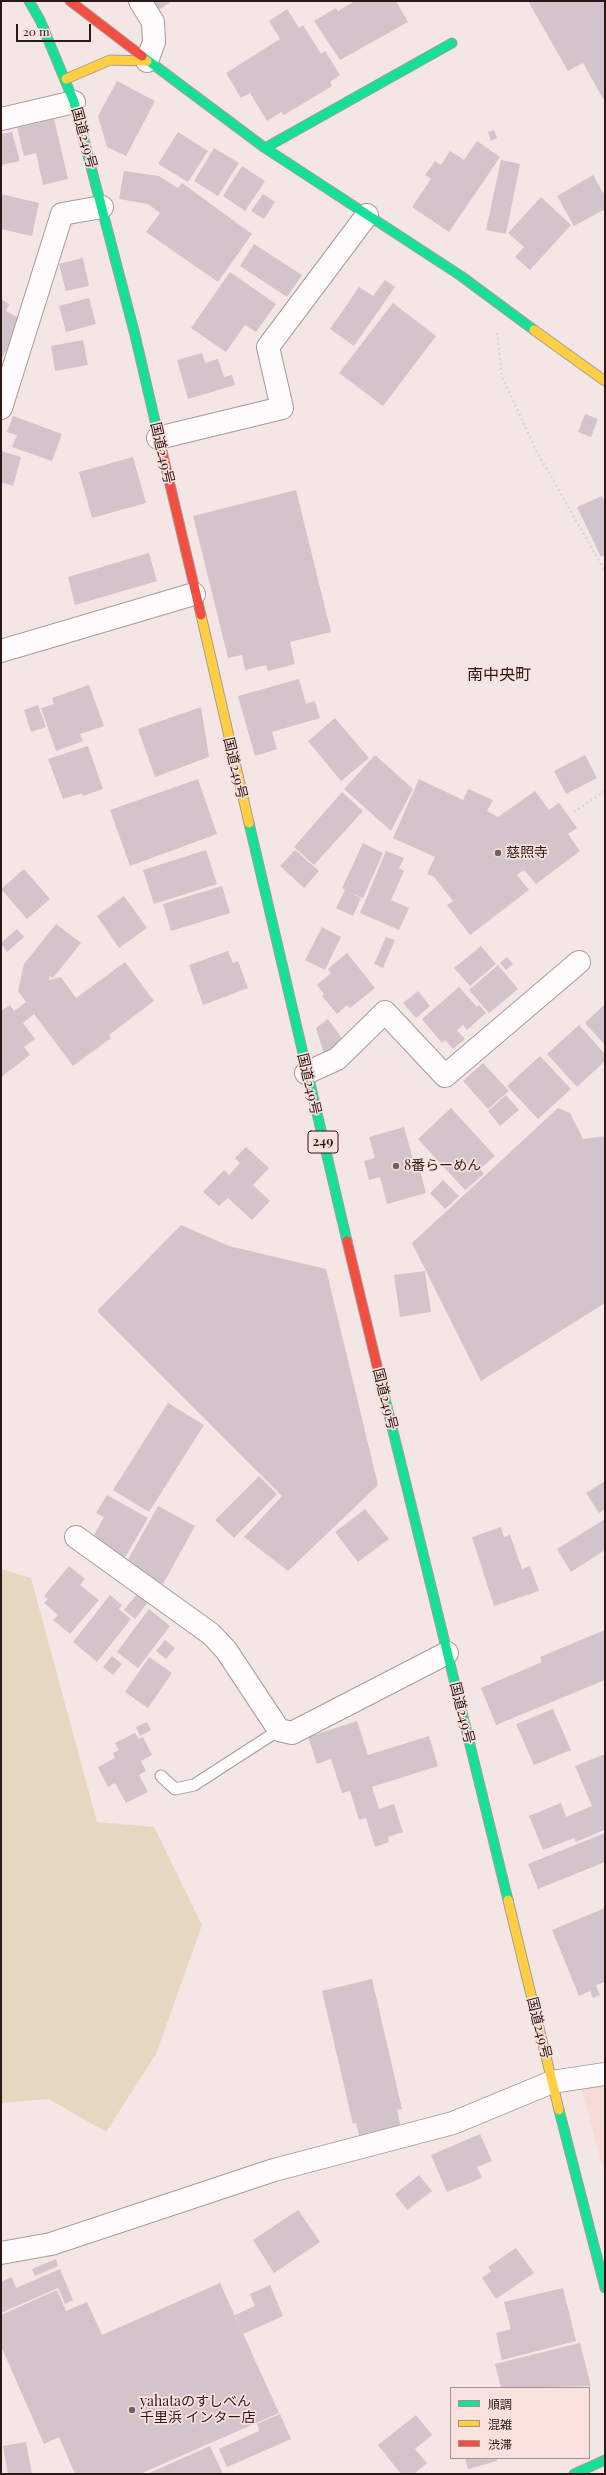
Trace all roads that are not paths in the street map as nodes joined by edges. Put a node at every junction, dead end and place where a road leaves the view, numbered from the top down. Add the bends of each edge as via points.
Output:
1 (29, 1) edge
2 (70, 1) edge
3 (140, 1) edge
4 (452, 43) dead end
5 (147, 61) junction
6 (66, 79) junction
7 (74, 102) junction
8 (1, 120) edge
9 (265, 148) junction
10 (102, 207) junction
11 (367, 215) junction
12 (605, 381) edge
13 (1, 408) edge
14 (158, 438) junction
15 (194, 594) junction
16 (2, 647) edge
17 (580, 962) dead end
18 (306, 1073) junction
19 (76, 1537) dead end
20 (447, 1653) junction
21 (279, 1730) junction
22 (161, 1776) dead end
23 (605, 2074) edge
24 (552, 2082) junction
25 (1, 2253) edge
26 (605, 2288) edge
27 (605, 2460) edge
28 (574, 2474) edge

1 - 6 main road, 国道249号 / 249
2 - 5 main road
3 - 5 street via 153,22 154,42
4 - 9 main road
5 - 6 main road via 110,60
5 - 9 main road
6 - 7 main road, 国道249号 / 249
7 - 8 street
7 - 10 main road, 国道249号 / 249
9 - 11 main road
10 - 13 street via 62,214
10 - 14 main road, 国道249号 / 249
11 - 12 main road via 461,276
11 - 14 street via 268,347 282,408
14 - 15 main road, 国道249号 / 249
15 - 16 street
15 - 18 main road, 国道249号 / 249
17 - 18 street via 445,1076 385,1012 337,1059
18 - 20 main road, 国道249号 / 249
19 - 21 street via 211,1634 226,1650
20 - 21 street via 292,1733
20 - 24 main road, 国道249号 / 249
21 - 22 lane via 194,1785 175,1789
23 - 24 street
24 - 25 street via 453,2123 274,2170 51,2244
24 - 26 main road, 国道249号 / 249
27 - 28 main road

